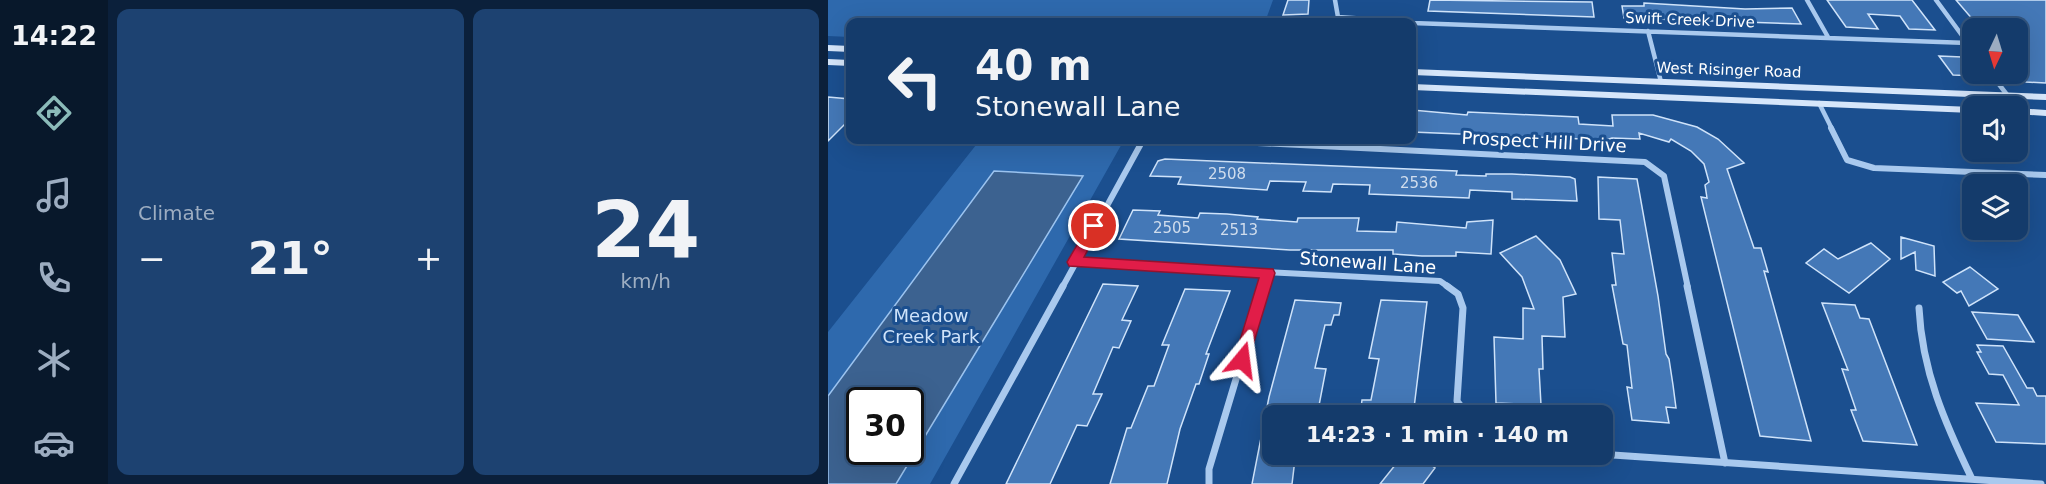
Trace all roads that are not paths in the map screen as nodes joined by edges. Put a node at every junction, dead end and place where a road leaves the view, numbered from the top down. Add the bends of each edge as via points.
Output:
1 (1335, 0) edge
2 (1808, 0) edge
3 (1936, 0) edge
4 (1343, 18) edge
5 (1416, 22) edge
6 (1648, 31) junction
7 (1962, 35) edge
8 (1828, 37) junction
9 (1962, 43) edge
10 (828, 48) edge
11 (846, 49) edge
12 (828, 62) edge
13 (846, 63) edge
14 (1416, 72) edge
15 (1660, 82) junction
16 (1999, 84) edge
17 (1416, 87) edge
18 (2008, 96) joint
19 (2028, 96) edge
20 (2046, 96) edge
21 (1819, 103) junction
22 (1962, 110) edge
23 (2028, 112) edge
24 (2046, 113) edge
25 (1141, 144) edge
26 (1278, 144) edge
27 (2046, 175) edge
28 (1074, 262) junction
29 (1268, 273) junction
30 (1919, 308) dead end
31 (1460, 405) edge
32 (1613, 455) edge
33 (1725, 463) junction
34 (1972, 479) junction
35 (954, 484) edge
36 (1209, 484) edge
37 (2041, 484) edge

1 - 4 street, Swift Creek Drive via 1338,17
2 - 8 street
3 - 7 street
5 - 6 street, Swift Creek Drive
6 - 8 street, Swift Creek Drive
6 - 15 street
8 - 9 street, Swift Creek Drive
10 - 11 main road
12 - 13 main road
14 - 15 main road, West Risinger Road
15 - 18 main road, West Risinger Road
16 - 18 street
17 - 21 main road, West Risinger Road
19 - 20 main road, West Risinger Road
21 - 22 main road, West Risinger Road
21 - 27 street via 1843,153 1854,164
23 - 24 main road
25 - 28 street
26 - 33 street, Prospect Hill Drive via 1645,162 1664,176
28 - 29 street, Stonewall Lane
28 - 35 street
29 - 31 street, Stonewall Lane via 1440,281 1458,294 1463,308 1457,401
29 - 36 street via 1209,469
30 - 34 street via 1919,343 1932,392
32 - 33 street
33 - 34 street
34 - 37 street

